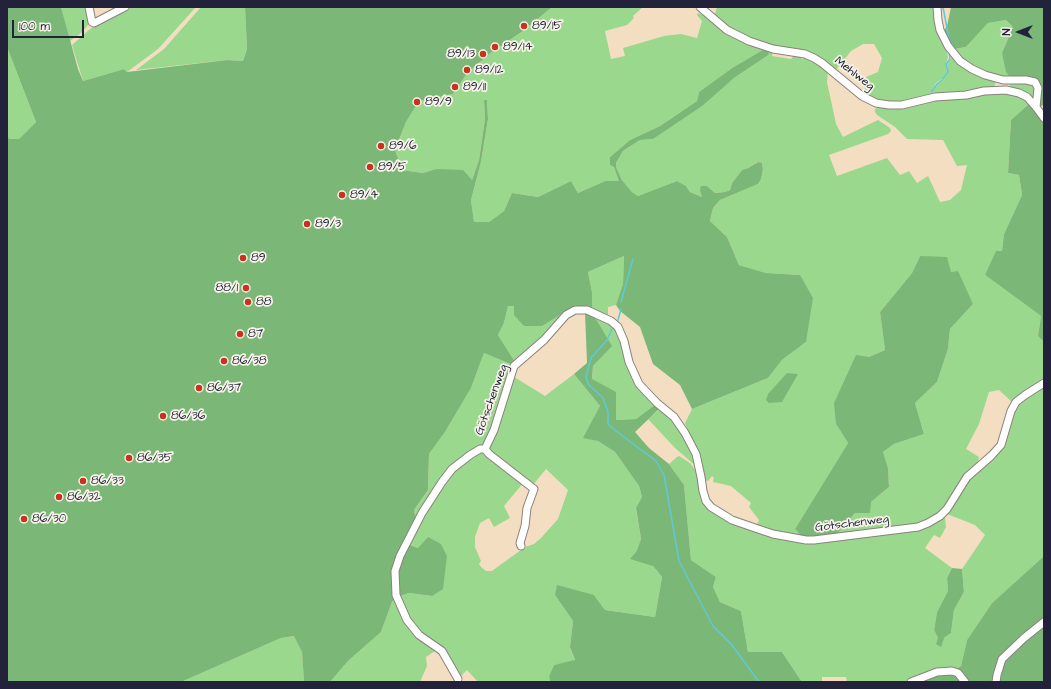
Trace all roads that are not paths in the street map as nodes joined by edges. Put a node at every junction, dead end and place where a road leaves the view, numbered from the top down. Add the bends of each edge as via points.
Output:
1 (89, 7) edge
2 (125, 7) edge
3 (700, 7) edge
4 (937, 7) edge
5 (1036, 107) junction
6 (1044, 118) edge
7 (1044, 383) edge
8 (485, 449) junction
9 (521, 546) dead end
10 (1044, 622) edge
11 (458, 679) dead end
12 (911, 682) edge
13 (966, 682) edge
14 (996, 682) edge

1 - 2 street via 94,23
3 - 5 street, Mehlweg via 727,30 749,41 814,58 862,96 876,103 902,105 935,97 995,90 1019,93
4 - 5 street via 940,30 948,46 960,60 985,75 1003,80 1034,82 1038,88
5 - 6 street, Mehlweg
7 - 8 street, Götschenweg via 1016,402 1001,445 967,477 940,516 918,527 814,540 773,534 732,520 711,507 703,491 696,454 685,433 674,417 639,384 618,328 611,321 587,310 575,310 566,315 544,340 514,366 494,430
8 - 9 street, Götschenweg via 534,489 527,508
8 - 11 street, Götschenweg via 470,455 452,469 442,482 422,513 395,571 396,595 406,620 418,635 442,651
10 - 14 street via 1002,659
12 - 13 street via 937,672 952,670 958,672

